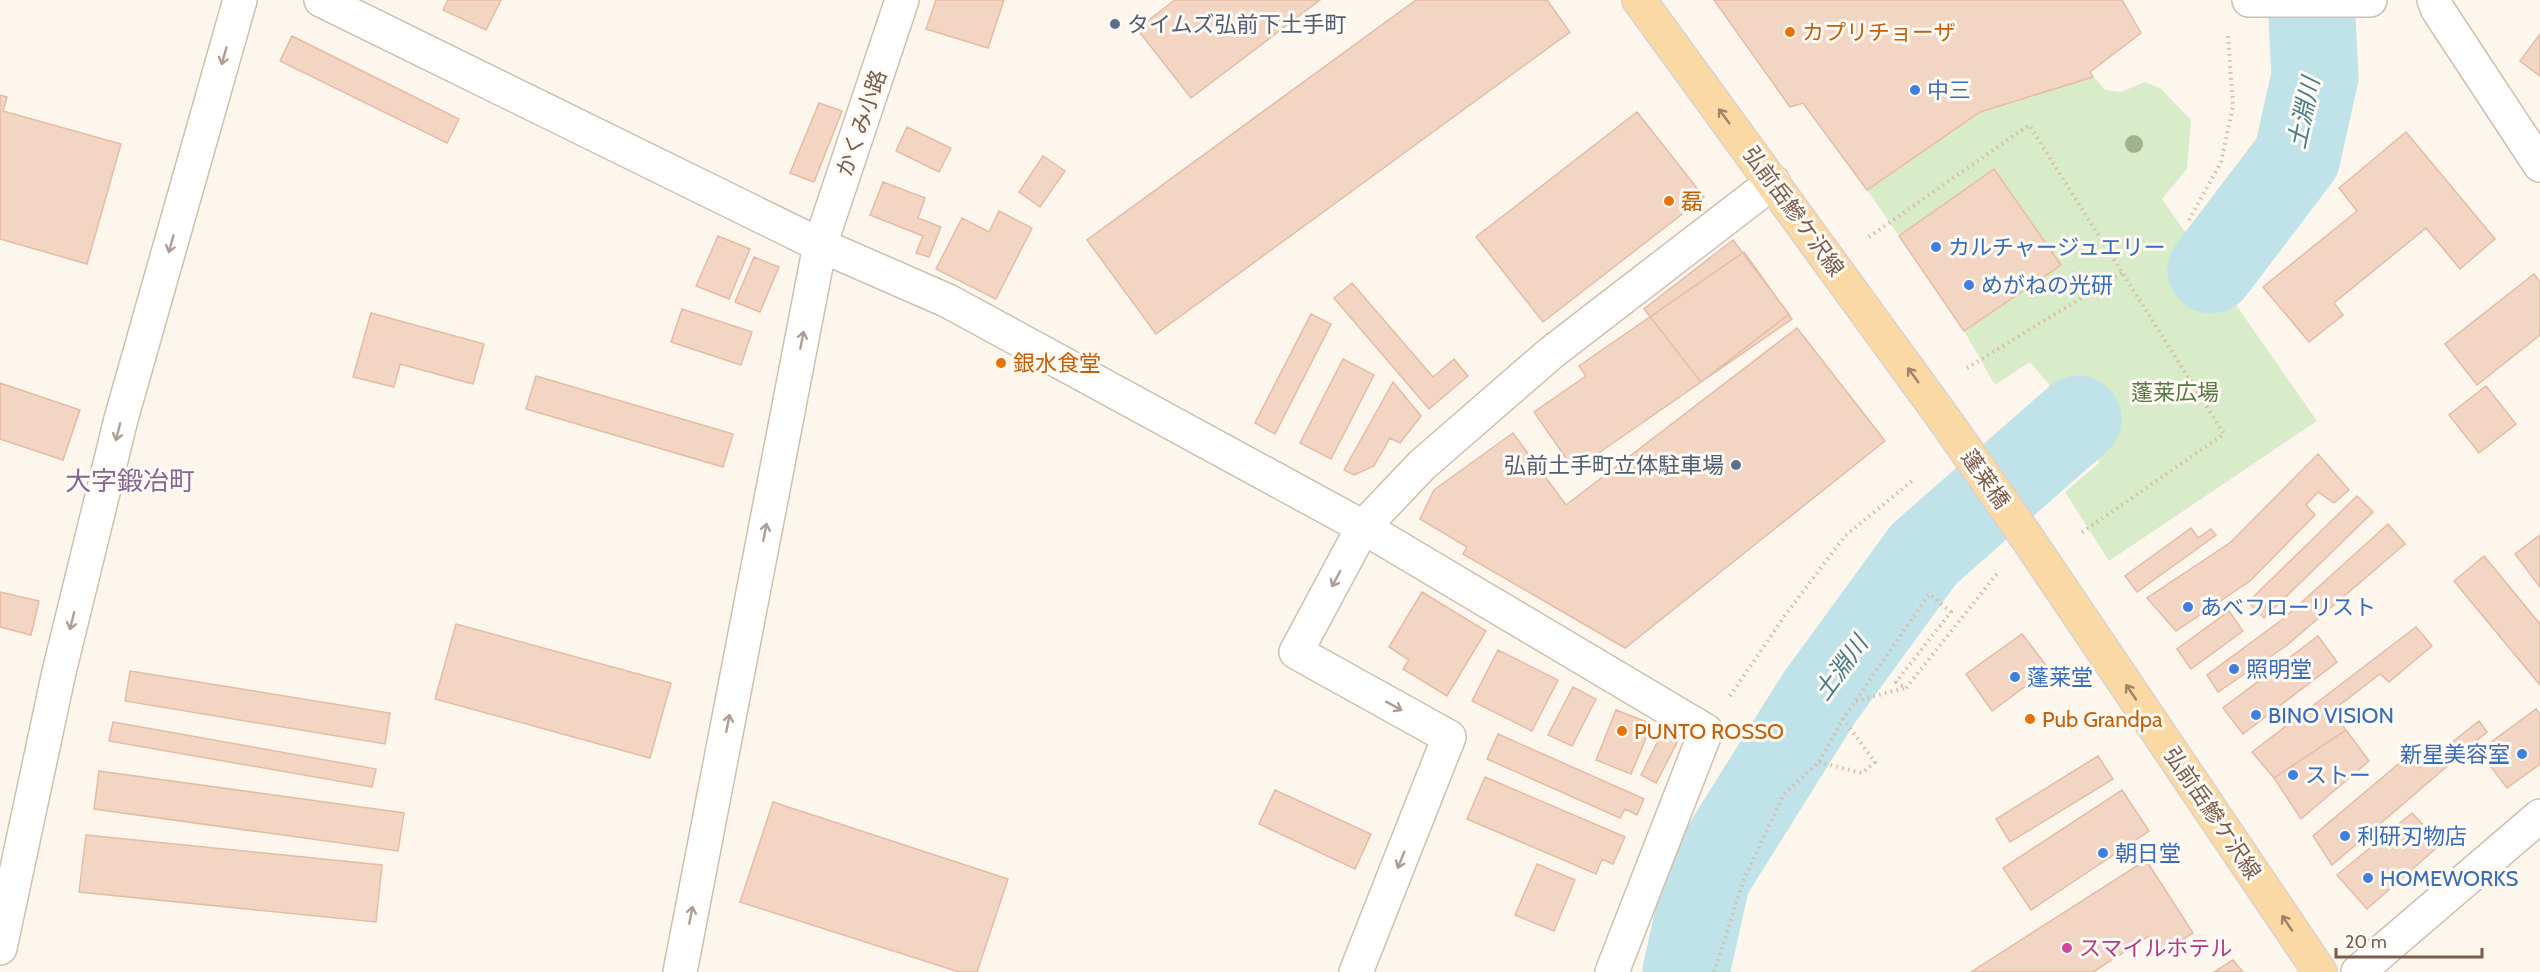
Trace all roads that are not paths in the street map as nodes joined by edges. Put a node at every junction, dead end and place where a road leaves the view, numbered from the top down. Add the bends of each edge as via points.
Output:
1 (240, 0) edge
2 (321, 0) edge
3 (902, 0) edge
4 (1639, 0) edge
5 (2251, 0) edge
6 (2368, 0) edge
7 (2434, 0) edge
8 (2540, 165) edge
9 (1773, 182) junction
10 (820, 245) junction
11 (1947, 423) joint
12 (1363, 528) junction
13 (2025, 535) joint
14 (2540, 816) edge
15 (0, 948) edge
16 (680, 972) edge
17 (1356, 972) edge
18 (1612, 972) edge
19 (2320, 972) edge
20 (2358, 972) edge

1 -> 15 street via 121,419 59,672
2 - 10 street
3 - 10 street, かくみ小路
9 -> 4 main road, 弘前岳鰺ケ沢線
5 - 6 street
7 - 8 street
11 -> 9 main road, 弘前岳鰺ケ沢線
9 - 12 street via 1551,353 1422,465
10 - 12 street via 948,301
16 -> 10 street, かくみ小路
11 - 13 main road, 蓬莱橋, bridge
12 -> 17 street via 1296,652 1449,737
12 - 18 street via 1706,732
19 -> 13 main road, 弘前岳鰺ケ沢線
14 - 20 street

